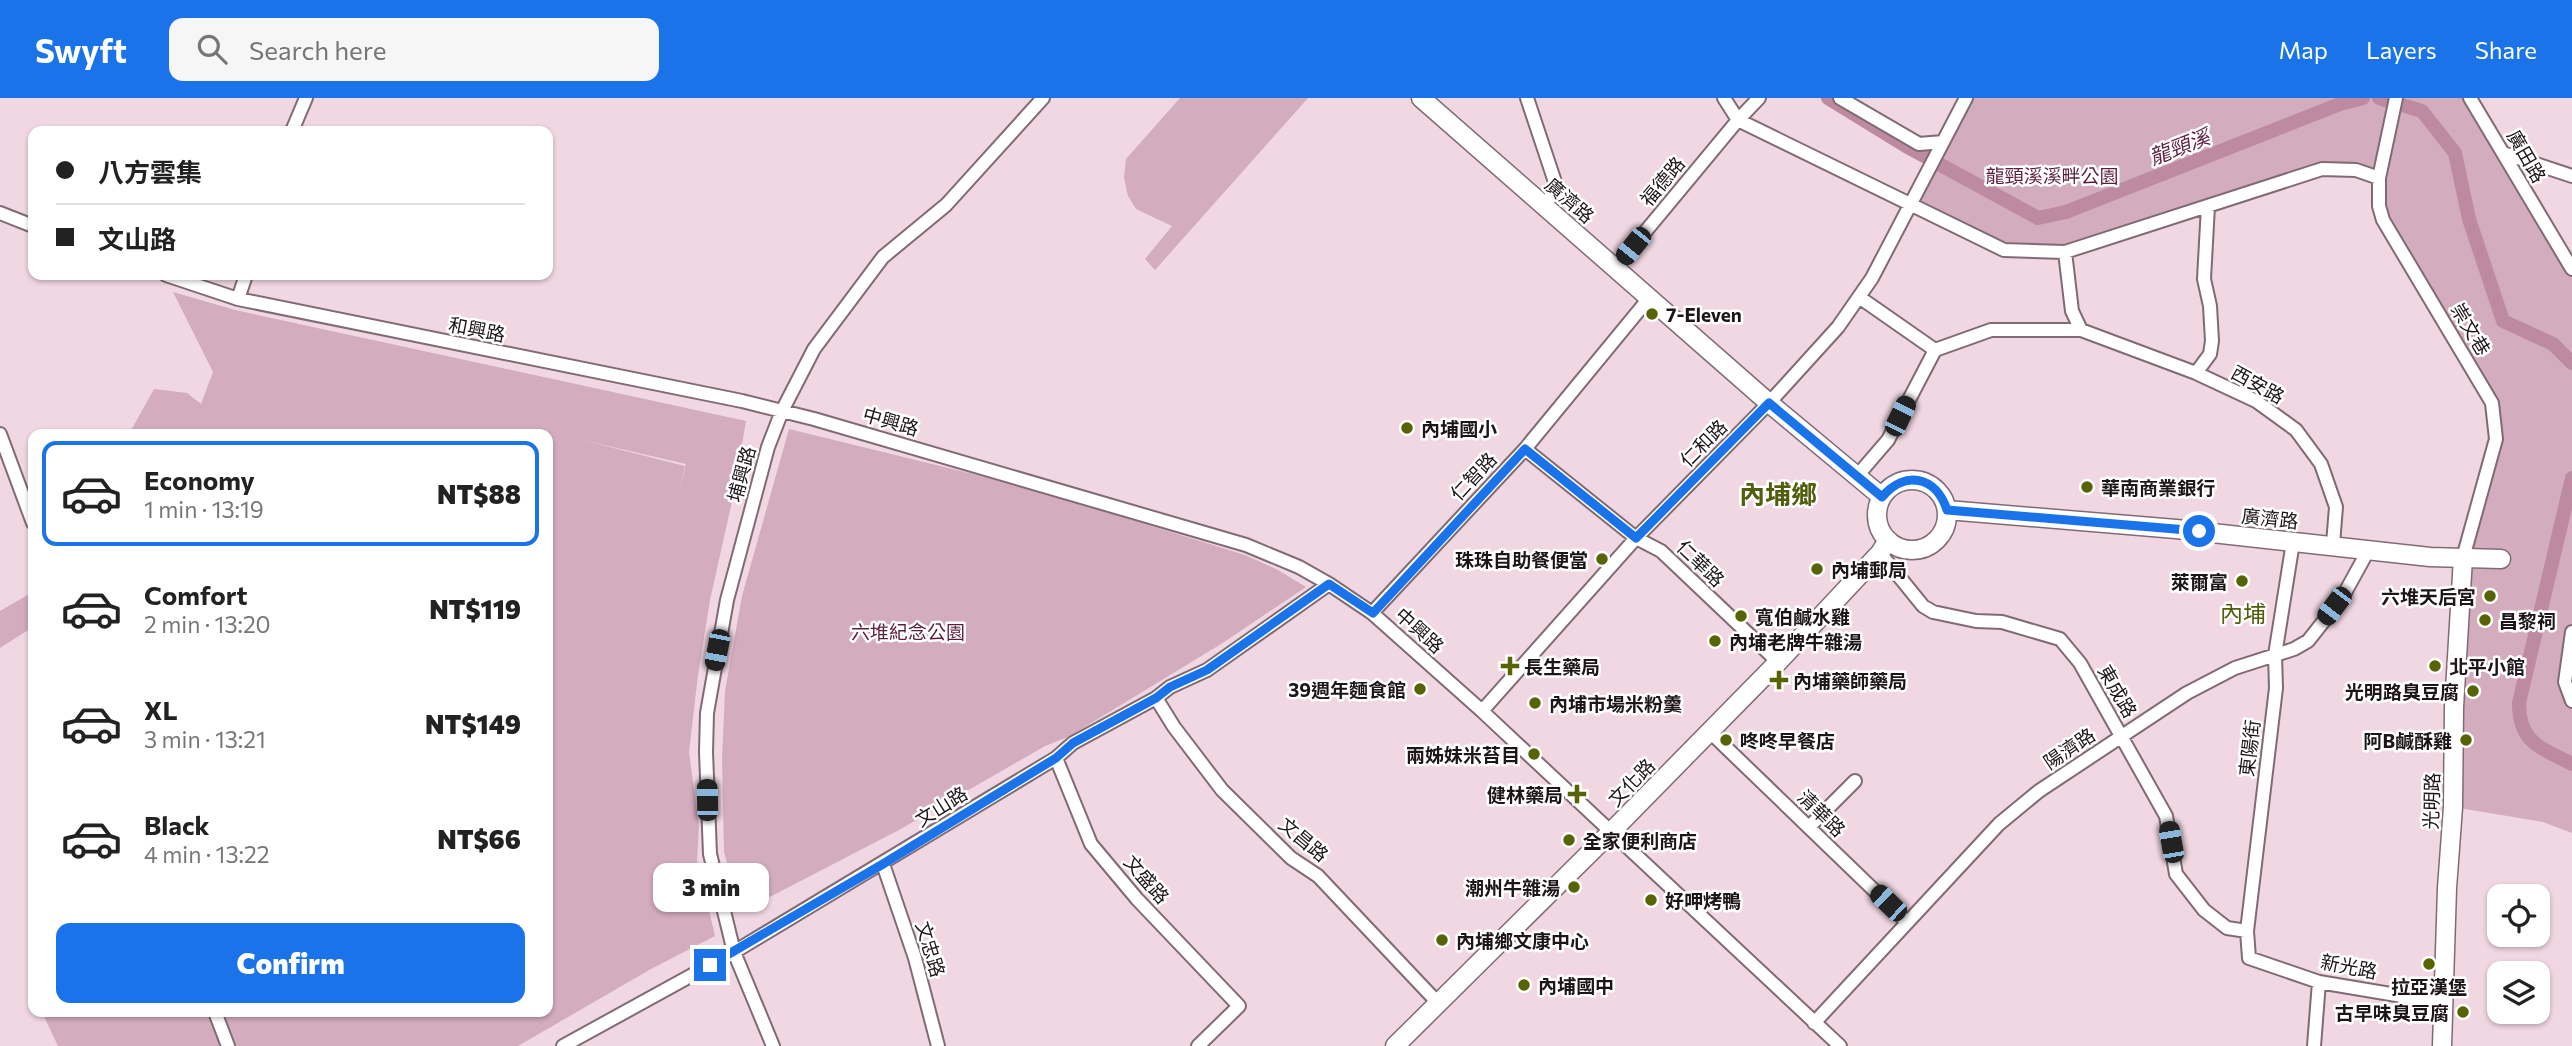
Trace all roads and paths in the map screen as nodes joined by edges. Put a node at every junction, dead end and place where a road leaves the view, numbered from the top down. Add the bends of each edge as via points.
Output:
1 (306, 98) edge
2 (1043, 98) edge
3 (1421, 98) edge
4 (1527, 98) edge
5 (1724, 98) edge
6 (1759, 98) edge
7 (1840, 98) edge
8 (1966, 98) edge
9 (2396, 98) edge
10 (2470, 98) edge
11 (1738, 120) junction
12 (294, 126) edge
13 (1942, 144) junction
14 (2503, 153) junction
15 (2572, 176) edge
16 (2379, 178) junction
17 (1910, 204) junction
18 (1546, 206) junction
19 (2208, 206) junction
20 (0, 213) edge
21 (28, 224) edge
22 (2065, 252) junction
23 (1616, 267) junction
24 (2572, 269) edge
25 (181, 280) edge
26 (244, 280) edge
27 (1650, 297) junction
28 (1860, 297) junction
29 (238, 299) junction
30 (2081, 330) junction
31 (1935, 350) junction
32 (2196, 373) junction
33 (1769, 403) junction
34 (782, 411) junction
35 (0, 434) edge
36 (1525, 449) junction
37 (1857, 476) junction
38 (1882, 497) junction
39 (28, 510) edge
40 (1947, 510) junction
41 (1636, 538) junction
42 (2293, 542) junction
43 (2333, 544) junction
44 (1884, 546) junction
45 (2369, 549) junction
46 (2463, 558) junction
47 (2501, 559) dead end
48 (1329, 584) junction
49 (1373, 613) junction
50 (2572, 632) edge
51 (2275, 655) junction
52 (1778, 662) junction
53 (1156, 698) junction
54 (2572, 701) edge
55 (1482, 711) junction
56 (1709, 731) junction
57 (2121, 735) junction
58 (1056, 758) junction
59 (1854, 780) dead end
60 (1808, 827) junction
61 (1611, 832) junction
62 (883, 864) junction
63 (1907, 922) junction
64 (2247, 932) junction
65 (734, 952) junction
66 (2249, 958) joint
67 (2319, 982) junction
68 (1438, 1003) junction
69 (2444, 1003) junction
70 (217, 1017) edge
71 (1814, 1023) junction
72 (1202, 1045) edge
73 (228, 1046) edge
74 (562, 1046) edge
75 (773, 1046) edge
76 (938, 1046) edge
77 (1395, 1046) edge
78 (1840, 1046) edge
79 (2314, 1046) edge
80 (2442, 1046) edge

1 - 12 street
2 - 34 street, 埔興路 via 946,205 883,257 814,349
3 - 18 main road, 廣濟路
4 - 18 street via 1556,185
5 - 11 street
6 - 11 street, 福德路
7 - 13 street via 1919,144
8 - 13 street
9 - 16 street, 崇文巷
10 - 14 street, 廣田路
11 - 17 street
11 - 23 street, 福德路
13 - 17 street, 仁和路
14 - 15 street
14 - 24 street, 廣田路
16 - 19 street via 2356,170 2322,169
16 - 46 street, 崇文巷 via 2383,220 2492,403 2496,439
17 - 22 street via 2004,250
17 - 28 street, 仁和路
18 - 23 main road, 廣濟路
19 - 22 street
19 - 32 street via 2204,279 2212,341 2210,354
20 - 21 street
22 - 30 street via 2072,311
23 - 27 main road, 廣濟路
25 - 29 street, 和興路
26 - 29 street
27 - 33 main road, 廣濟路
27 - 36 street, 仁智路
28 - 31 street
28 - 33 street, 仁和路 via 1839,327
29 - 34 street, 和興路
30 - 31 street, 西安路 via 1992,330
30 - 32 street, 西安路
31 - 37 street via 1888,440
32 - 43 street, 西安路 via 2256,401 2296,430 2320,464 2336,507
33 - 37 main road, 廣濟路
33 - 41 street, 仁和路
34 - 48 street, 中興路 via 1246,545
34 - 65 street, 埔興路 via 727,600 707,713 710,854
35 - 39 street
36 - 41 street, 仁華路
36 - 49 street, 仁智路
37 - 38 main road, 廣濟路
38 - 40 main road via 1901,482 1925,482 1936,489
38 - 44 main road via 1878,520
40 - 42 main road, 廣濟路
40 - 44 main road via 1943,531 1928,546 1907,550
41 - 52 street, 仁華路 via 1661,551
41 - 55 street, 仁和路
42 - 43 main road, 廣濟路
42 - 51 street, 東陽街
43 - 45 main road, 廣濟路
44 - 52 main road, 文化路
44 - 57 street, 東成路 via 1923,606 1933,612 2002,622 2060,639 2080,663
45 - 46 main road, 廣濟路
45 - 51 street, 陽濟路 via 2342,598 2308,641
46 - 47 main road, 廣濟路
46 - 69 main road, 光明路
48 - 49 street, 中興路
48 - 53 street, 文山路 via 1207,670
49 - 55 street, 中興路
50 - 54 street via 2565,682
51 - 57 street, 陽濟路 via 2223,674
51 - 64 street, 東陽街 via 2276,688
52 - 56 main road, 文化路
53 - 58 street, 文山路 via 1073,743
53 - 68 street, 文昌路 via 1223,790 1291,858 1318,876
55 - 61 street, 中興路
56 - 60 street, 清華路
56 - 61 main road, 文化路
57 - 63 street, 陽濟路 via 1999,824
57 - 64 street, 東成路 via 2166,817 2176,874 2204,910 2227,928
58 - 62 street, 文山路
58 - 72 street, 文盛路 via 1091,844 1136,899 1239,1006
59 - 60 street
60 - 63 street, 清華路
61 - 68 main road, 文化路
61 - 71 street, 中興路
62 - 65 street, 文山路
62 - 76 street, 文忠路
63 - 71 street, 陽濟路
64 - 66 street, 東陽街
65 - 74 street, 文山路
65 - 75 street, 埔興路
66 - 67 street, 新光路
67 - 69 street, 新光路
67 - 79 street
68 - 77 main road, 文化路
69 - 80 main road, 光明路
70 - 73 street
71 - 78 street, 中興路

